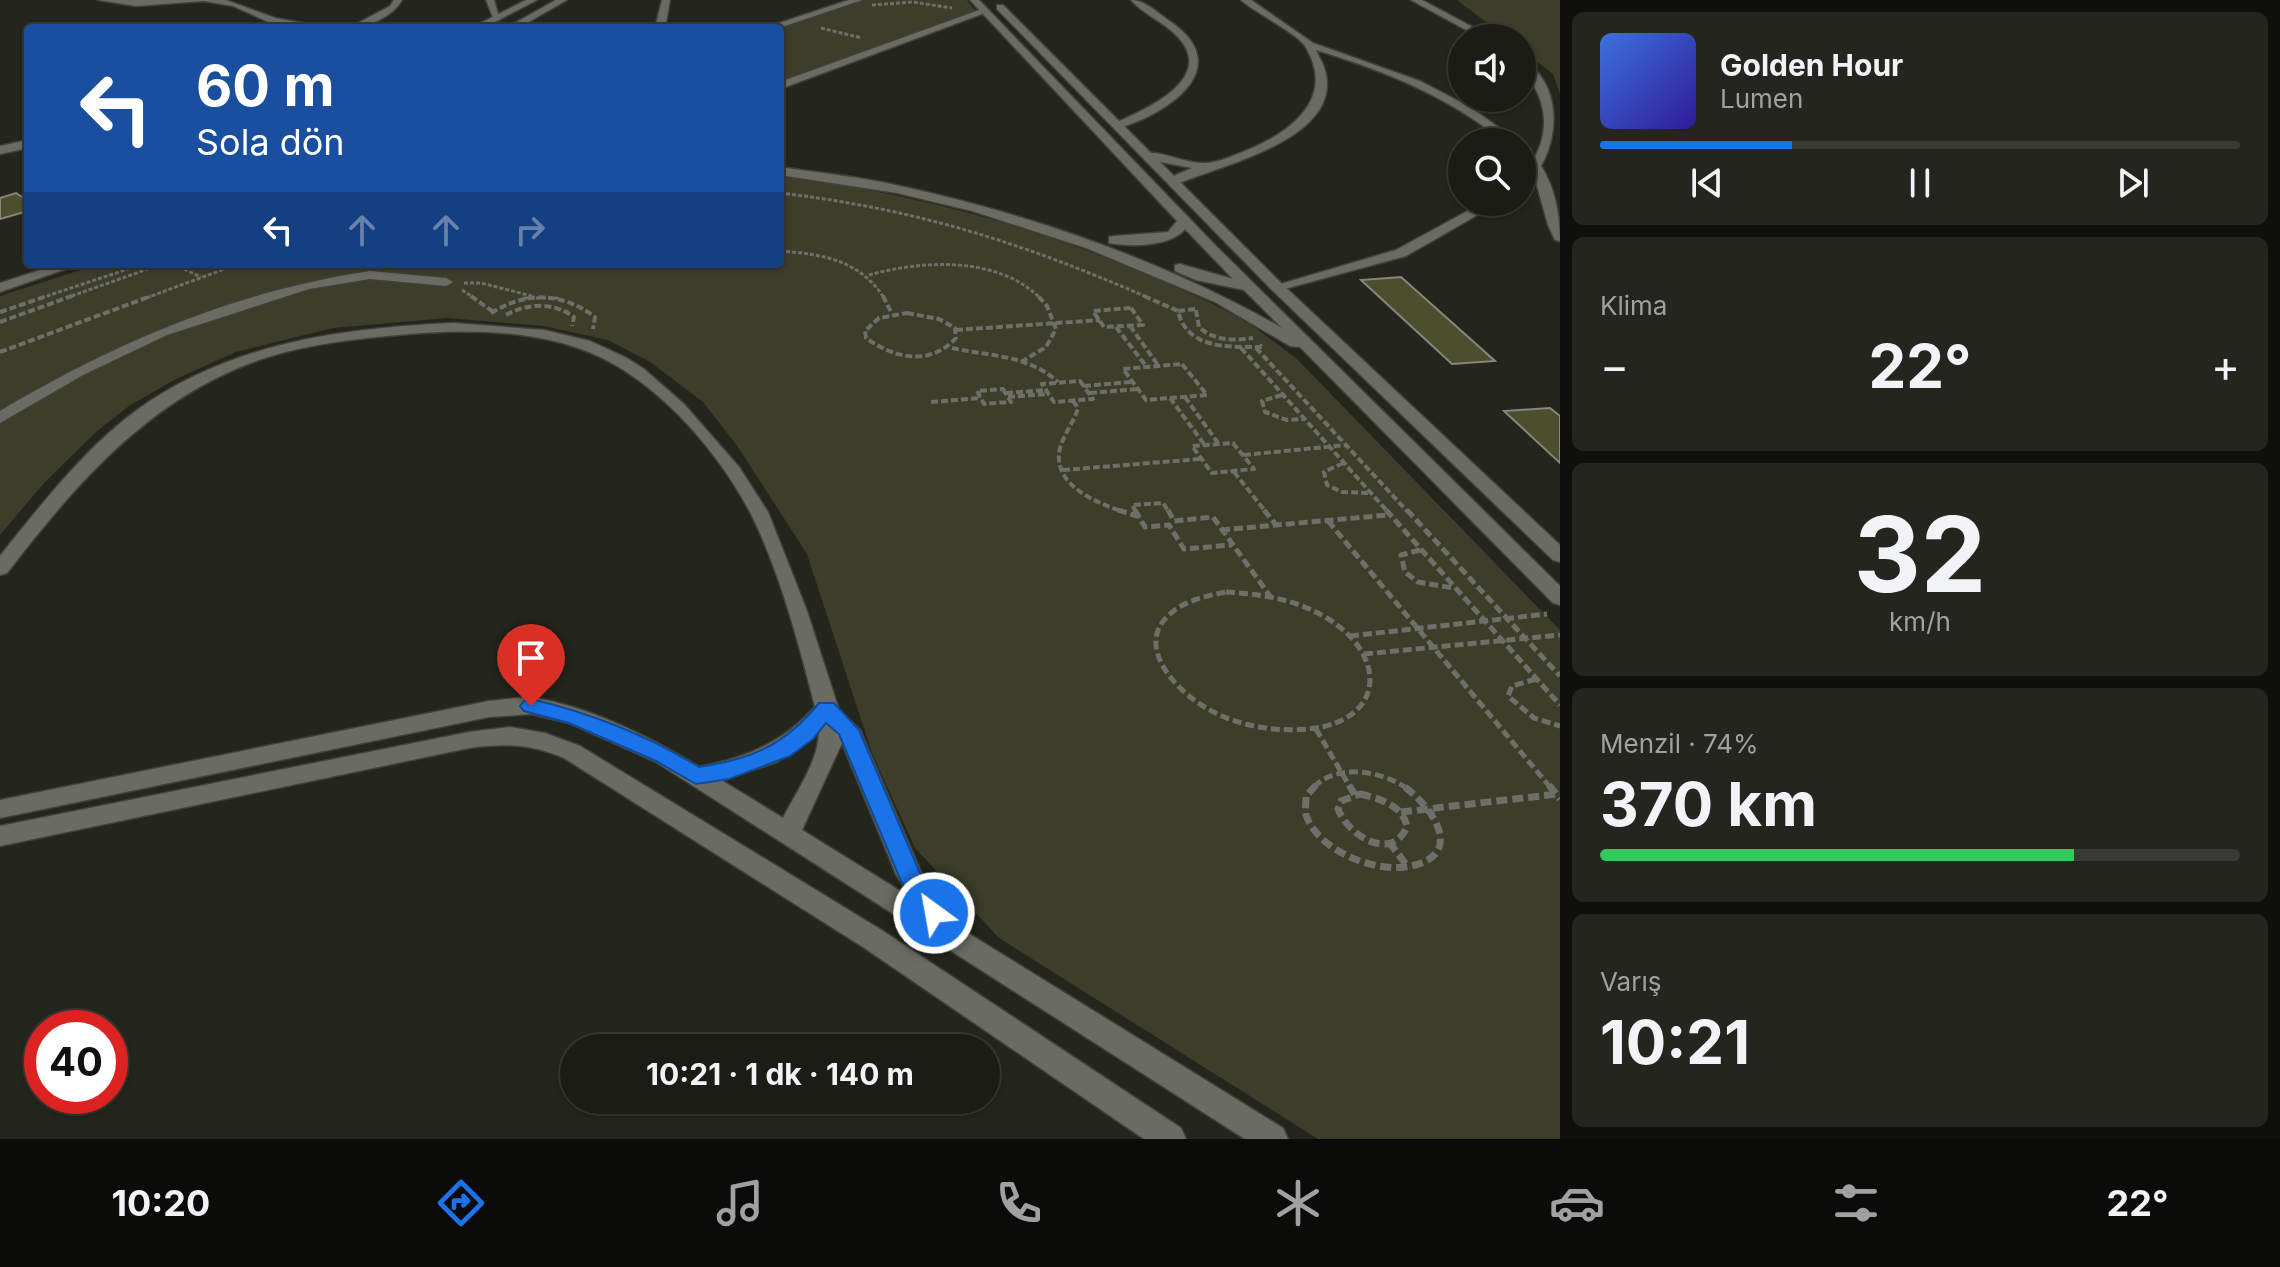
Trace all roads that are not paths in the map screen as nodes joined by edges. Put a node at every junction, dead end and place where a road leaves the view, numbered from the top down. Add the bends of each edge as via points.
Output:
1 (102, 0) edge
2 (200, 0) edge
3 (207, 0) edge
4 (398, 0) edge
5 (490, 0) edge
6 (533, 0) edge
7 (563, 0) edge
8 (666, 0) edge
9 (858, 0) edge
10 (1135, 0) edge
11 (1245, 0) edge
12 (1415, 0) edge
13 (984, 4) edge
14 (497, 18) junction
15 (295, 24) edge
16 (362, 24) edge
17 (484, 24) edge
18 (518, 24) edge
19 (661, 24) edge
20 (782, 24) edge
21 (1461, 24) edge
22 (1310, 45) junction
23 (1345, 56) junction
24 (1315, 60) junction
25 (1536, 75) edge
26 (784, 84) edge
27 (1119, 125) junction
28 (1495, 128) edge
29 (1536, 141) edge
30 (1554, 142) junction
31 (24, 145) edge
32 (0, 150) edge
33 (24, 155) edge
34 (1149, 156) junction
35 (0, 160) edge
36 (784, 165) edge
37 (1536, 165) edge
38 (1205, 167) junction
39 (1539, 168) junction
40 (1536, 170) edge
41 (784, 172) edge
42 (1173, 181) junction
43 (1468, 216) edge
44 (1185, 221) junction
45 (1560, 237) edge
46 (1114, 240) junction
47 (31, 268) edge
48 (61, 268) edge
49 (0, 278) edge
50 (446, 282) road end
51 (1249, 287) junction
52 (1277, 287) junction
53 (0, 288) edge
54 (1319, 356) junction
55 (0, 418) edge
56 (1560, 556) edge
57 (0, 569) edge
58 (1560, 598) edge
59 (827, 711) junction
60 (696, 776) junction
61 (0, 809) edge
62 (788, 833) junction
63 (0, 836) edge
64 (946, 933) junction
65 (1170, 1139) edge
66 (1272, 1139) edge

1 - 2 street
3 - 15 street
4 - 16 street
5 - 14 street
6 - 14 street
7 - 18 street
8 - 19 street
9 - 20 street
10 - 27 street via 1186,40 1194,60 1176,96
11 - 22 street
12 - 21 street
13 - 26 street
13 - 27 street
13 - 44 street
14 - 17 street
22 - 23 street
22 - 24 street
23 - 24 street
23 - 28 street via 1440,94
24 - 38 street via 1318,100 1309,115 1250,155
25 - 30 street via 1556,109
27 - 34 street
29 - 30 street
30 - 39 street
31 - 32 street
33 - 35 street
34 - 38 street
34 - 42 street
36 - 46 street via 939,189
37 - 39 street
38 - 42 street
39 - 40 street
39 - 45 street
41 - 54 street via 897,189 1091,245 1220,299
42 - 52 street
43 - 52 street via 1401,253
44 - 46 street via 1173,235
44 - 51 street
46 - 51 street via 1201,277
47 - 49 street
48 - 53 street
50 - 55 street via 370,275 307,285 162,332 77,372
51 - 54 street
52 - 56 street
54 - 58 street
57 - 59 street via 72,480 143,414 212,374 281,348 488,320 616,358 669,398 710,445 759,512 801,620
59 - 60 street via 783,751 729,771
59 - 62 street via 832,738
59 - 64 street via 848,730 909,874
60 - 61 street via 575,717 531,706 489,709
60 - 62 street
62 - 64 street
63 - 65 street via 469,740 526,734 572,752 873,939
64 - 66 street

